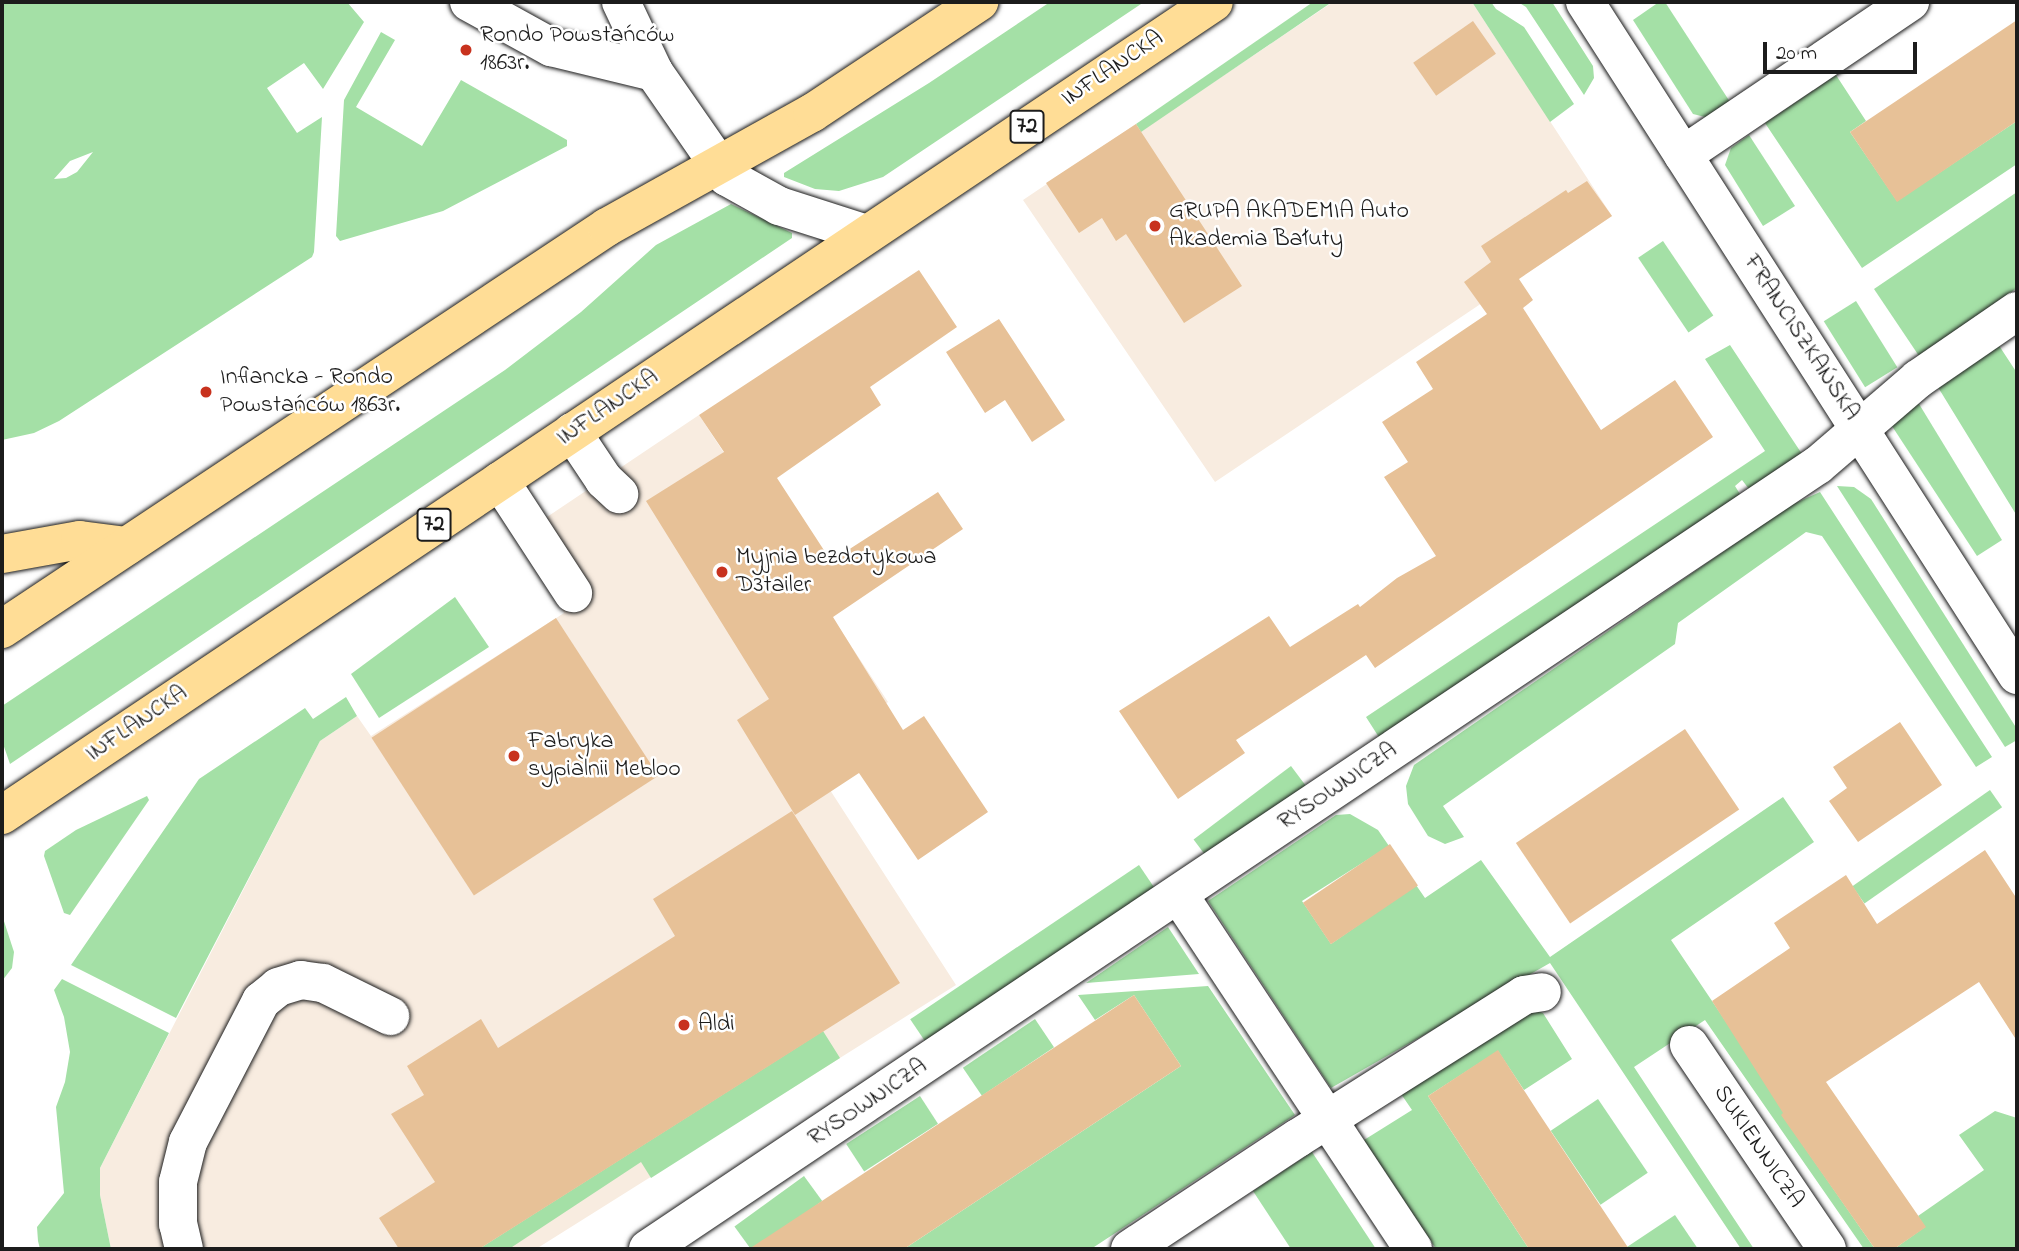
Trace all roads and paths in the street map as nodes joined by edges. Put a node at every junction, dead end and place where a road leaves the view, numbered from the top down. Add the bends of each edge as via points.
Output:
1 (469, 2) edge
2 (621, 2) edge
3 (979, 2) edge
4 (1214, 2) edge
5 (1585, 2) edge
6 (1910, 2) edge
7 (654, 72) junction
8 (1683, 155) junction
9 (716, 165) junction
10 (867, 234) junction
11 (2017, 311) edge
12 (1858, 427) junction
13 (572, 432) junction
14 (500, 481) junction
15 (619, 494) dead end
16 (127, 546) junction
17 (2, 554) edge
18 (573, 593) dead end
19 (2, 629) edge
20 (2017, 675) edge
21 (2, 815) edge
22 (1179, 895) junction
23 (1542, 992) dead end
24 (390, 1016) dead end
25 (1689, 1045) dead end
26 (1327, 1119) junction
27 (184, 1249) edge
28 (648, 1249) edge
29 (1130, 1249) edge
30 (1413, 1249) edge
31 (1827, 1249) edge

1 - 7 street via 551,47
2 - 7 street
3 - 9 main road via 812,113
4 - 10 main road, INFLANCKA / 72
5 - 8 street, FRANCISZKAŃSKA
6 - 8 street
7 - 9 street
8 - 12 street, FRANCISZKAŃSKA
9 - 10 street via 747,190 779,206
9 - 16 main road via 607,227
10 - 13 main road, INFLANCKA / 72
11 - 12 street, RYSOWNICZA
12 - 20 street, FRANCISZKAŃSKA
12 - 22 street, RYSOWNICZA via 1818,466
13 - 14 main road, INFLANCKA / 72
13 - 15 street
14 - 18 street
14 - 21 main road, INFLANCKA / 72
16 - 17 main road via 80,540
16 - 19 main road
22 - 26 street
22 - 28 street, RYSOWNICZA
23 - 26 street via 1524,995
24 - 27 street via 323,983 301,980 278,987 261,1001 188,1142 178,1182 178,1224
25 - 31 street, SUKIENNICZA
26 - 29 street
26 - 30 street

